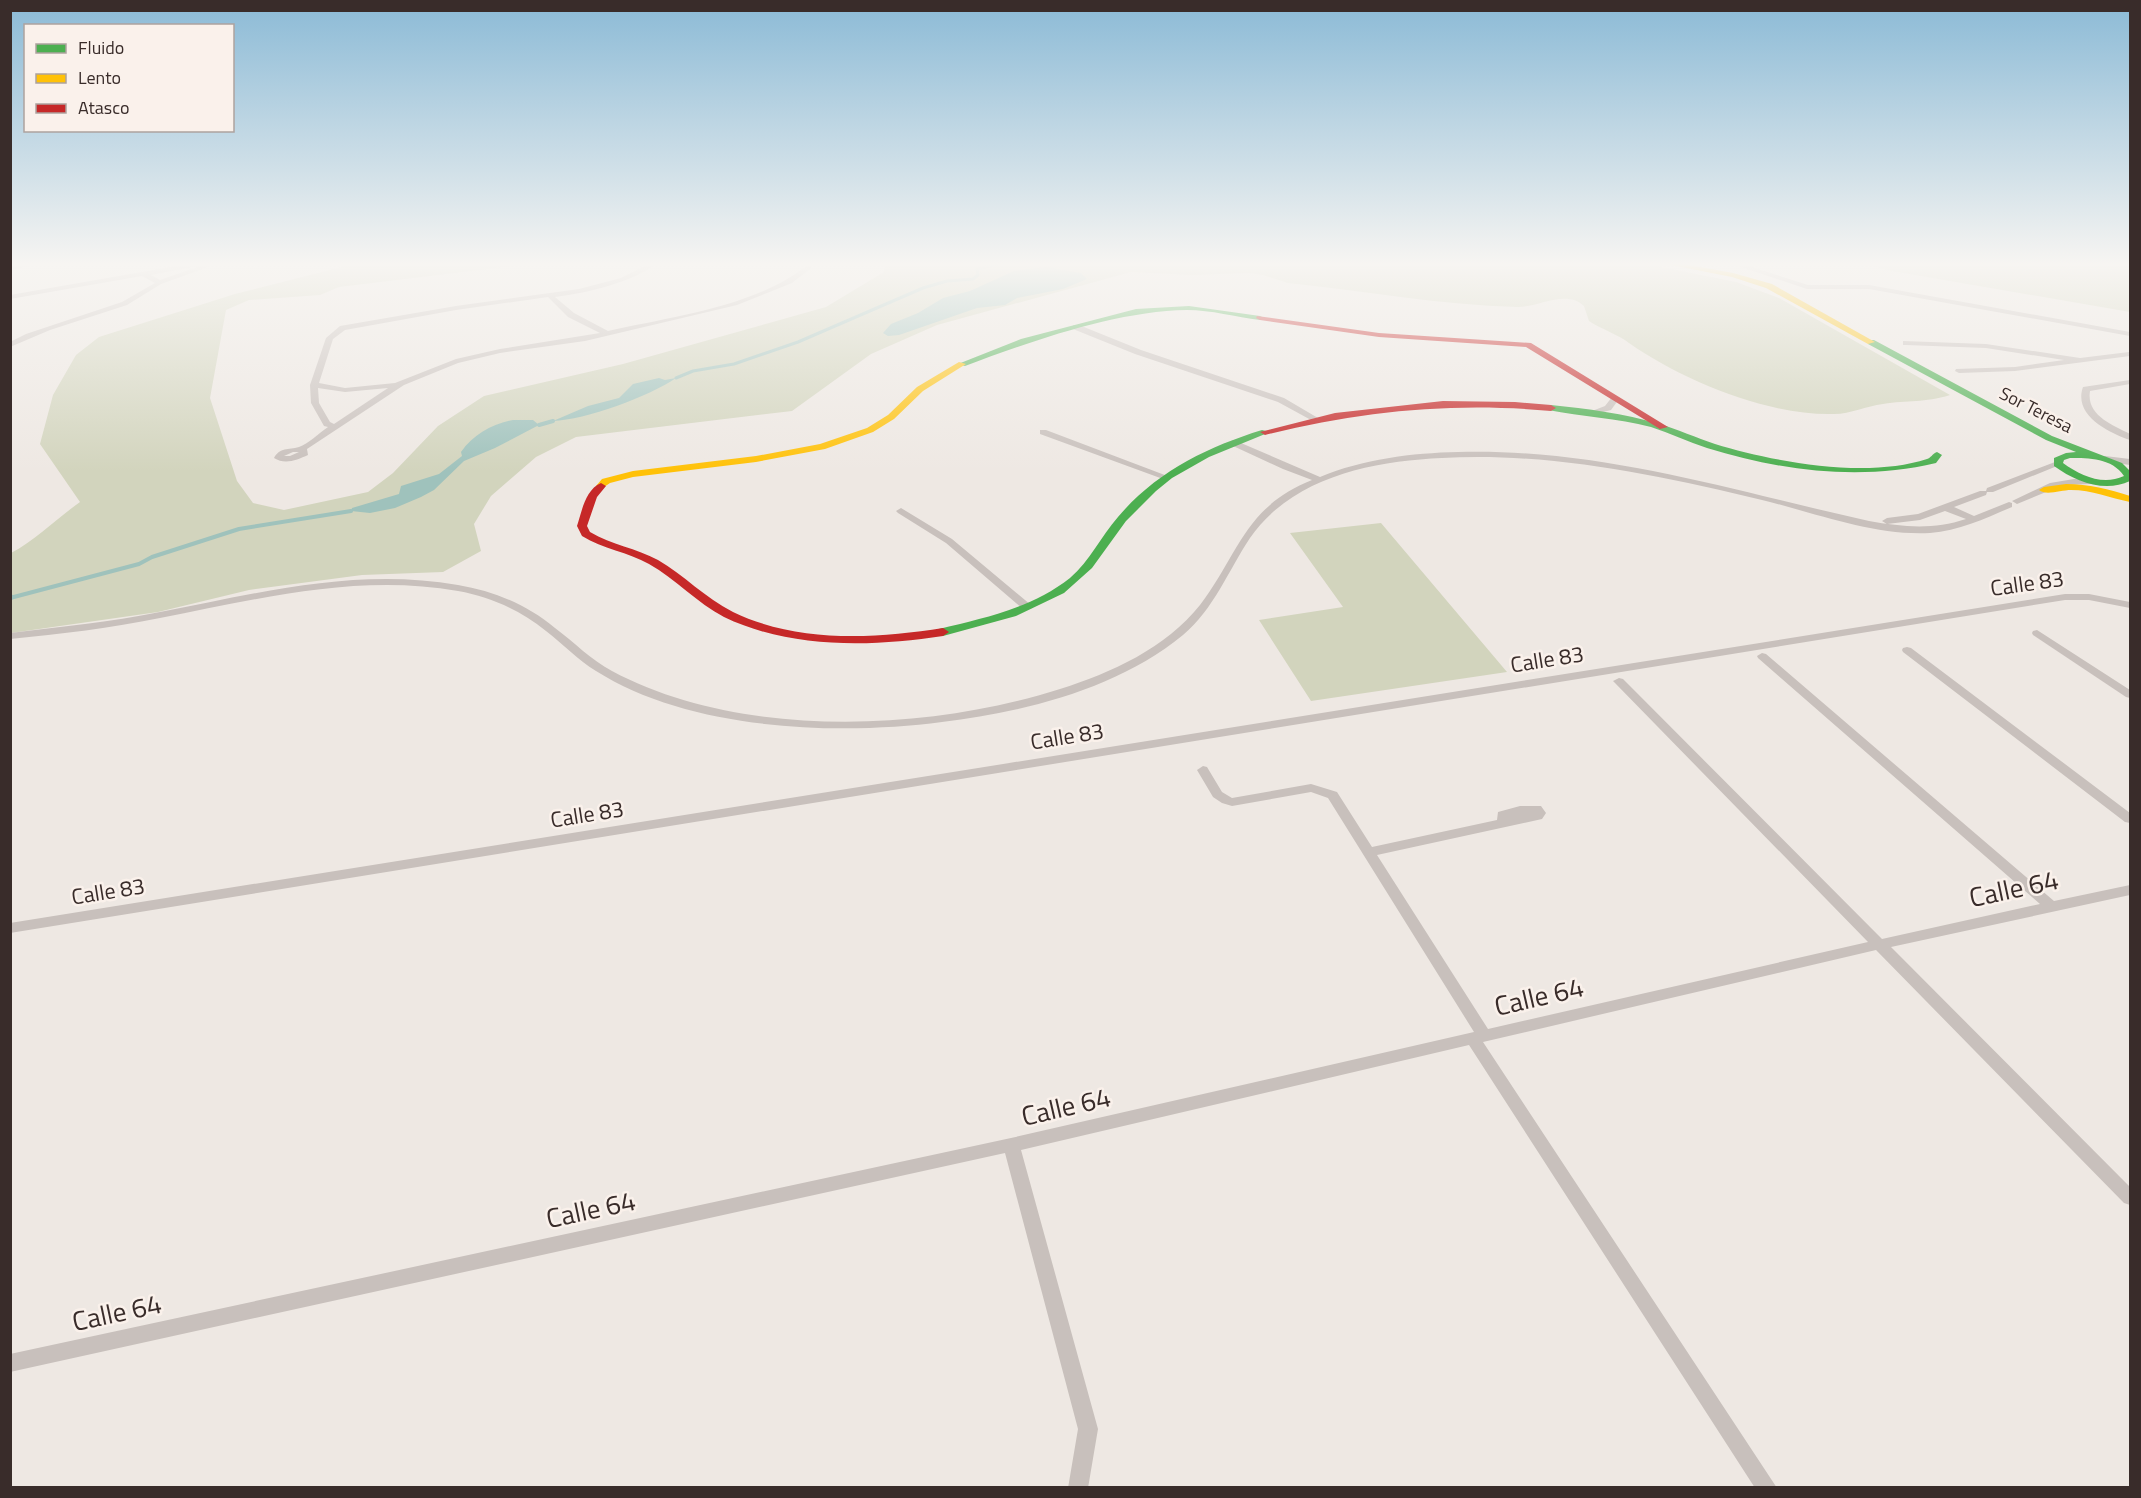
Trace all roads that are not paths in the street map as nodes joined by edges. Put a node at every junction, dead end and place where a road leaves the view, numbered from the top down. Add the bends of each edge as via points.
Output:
1 (38, 332) edge
2 (338, 332) edge
3 (603, 332) edge
4 (616, 332) edge
5 (1058, 332) edge
6 (1089, 332) edge
7 (1363, 332) edge
8 (1852, 332) edge
9 (2087, 332) edge
10 (607, 334) junction
11 (2130, 334) edge
12 (2121, 339) junction
13 (1906, 344) dead end
14 (10, 345) edge
15 (2130, 355) edge
16 (2078, 360) junction
17 (1959, 371) dead end
18 (2130, 382) edge
19 (401, 383) junction
20 (314, 385) junction
21 (1963, 393) junction
22 (1615, 399) junction
23 (1595, 412) junction
24 (1314, 418) junction
25 (333, 427) junction
26 (1662, 427) junction
27 (1043, 432) dead end
28 (2130, 437) edge
29 (1234, 442) junction
30 (301, 449) dead end
31 (1937, 455) dead end
32 (2098, 457) junction
33 (2059, 461) junction
34 (2130, 472) edge
35 (1166, 477) junction
36 (2096, 481) junction
37 (1319, 483) junction
38 (2044, 490) junction
39 (2130, 494) edge
40 (2130, 499) edge
41 (1947, 508) junction
42 (901, 511) dead end
43 (1850, 518) junction
44 (1974, 519) junction
45 (2130, 605) edge
46 (1027, 607) junction
47 (2037, 633) dead end
48 (10, 636) edge
49 (1907, 650) dead end
50 (1762, 656) dead end
51 (1619, 681) dead end
52 (2130, 695) edge
53 (1203, 770) dead end
54 (2130, 819) edge
55 (1504, 823) dead end
56 (1371, 852) junction
57 (2130, 890) edge
58 (2052, 907) junction
59 (10, 928) edge
60 (1881, 945) junction
61 (1479, 1037) junction
62 (1011, 1145) junction
63 (2130, 1198) edge
64 (10, 1363) edge
65 (1078, 1488) edge
66 (1767, 1488) edge

1 - 14 street
2 - 20 street via 330,338
3 - 10 street
4 - 10 street
5 - 46 street via 971,359 920,389 891,417 870,430 831,444 606,481 592,496 582,526 590,536 653,561 705,600 742,621 798,634 858,638 928,635 992,621
6 - 24 street via 1281,400
7 - 22 street via 1519,343 1536,348
8 - 21 street, Sor Teresa
9 - 12 street
10 - 19 street via 478,355
11 - 12 street
12 - 15 street
13 - 16 street via 1986,345
15 - 16 street
16 - 17 street via 2015,369
18 - 28 street via 2086,389 2085,404 2095,417
19 - 20 street via 351,390
19 - 25 street
20 - 25 street via 315,403
21 - 32 street, Sor Teresa via 2049,438
21 - 33 street, Sor Teresa via 2043,443
22 - 23 street via 1608,408
22 - 26 street
23 - 24 street via 1450,405
23 - 26 street
24 - 29 street
25 - 30 street
26 - 31 street via 1731,452 1822,468 1906,468 1933,461
27 - 35 street
29 - 35 street
29 - 37 street
32 - 33 street, Sor Teresa via 2069,455
32 - 34 street, Sor Teresa
33 - 36 street, Sor Teresa via 2071,474
33 - 41 street
34 - 36 street, Sor Teresa via 2124,482
35 - 46 street via 1121,520 1094,561 1075,581
36 - 38 street via 2063,481
36 - 39 street, Sor Teresa
37 - 43 street via 1402,460 1505,453 1574,458 1668,474
37 - 48 street via 1285,498 1248,533 1202,609 1179,632 1146,655 1095,680 1028,702 936,720 800,723 711,711 607,674 523,609 488,595 412,581 275,591 118,623
38 - 40 street via 2082,485
38 - 44 street
41 - 43 street via 1900,520
41 - 44 street
42 - 46 street via 950,541
43 - 44 street via 1931,530
45 - 59 street, Calle 83 via 2090,597 2065,597
47 - 52 street
49 - 54 street
50 - 58 street
51 - 60 street
53 - 56 street via 1225,801 1311,788 1328,792 1338,799
55 - 56 street
56 - 61 street
57 - 58 street, Calle 64
58 - 60 street, Calle 64
60 - 61 street, Calle 64
60 - 63 street
61 - 62 street, Calle 64
61 - 66 street
62 - 64 street, Calle 64
62 - 65 street via 1088,1429

